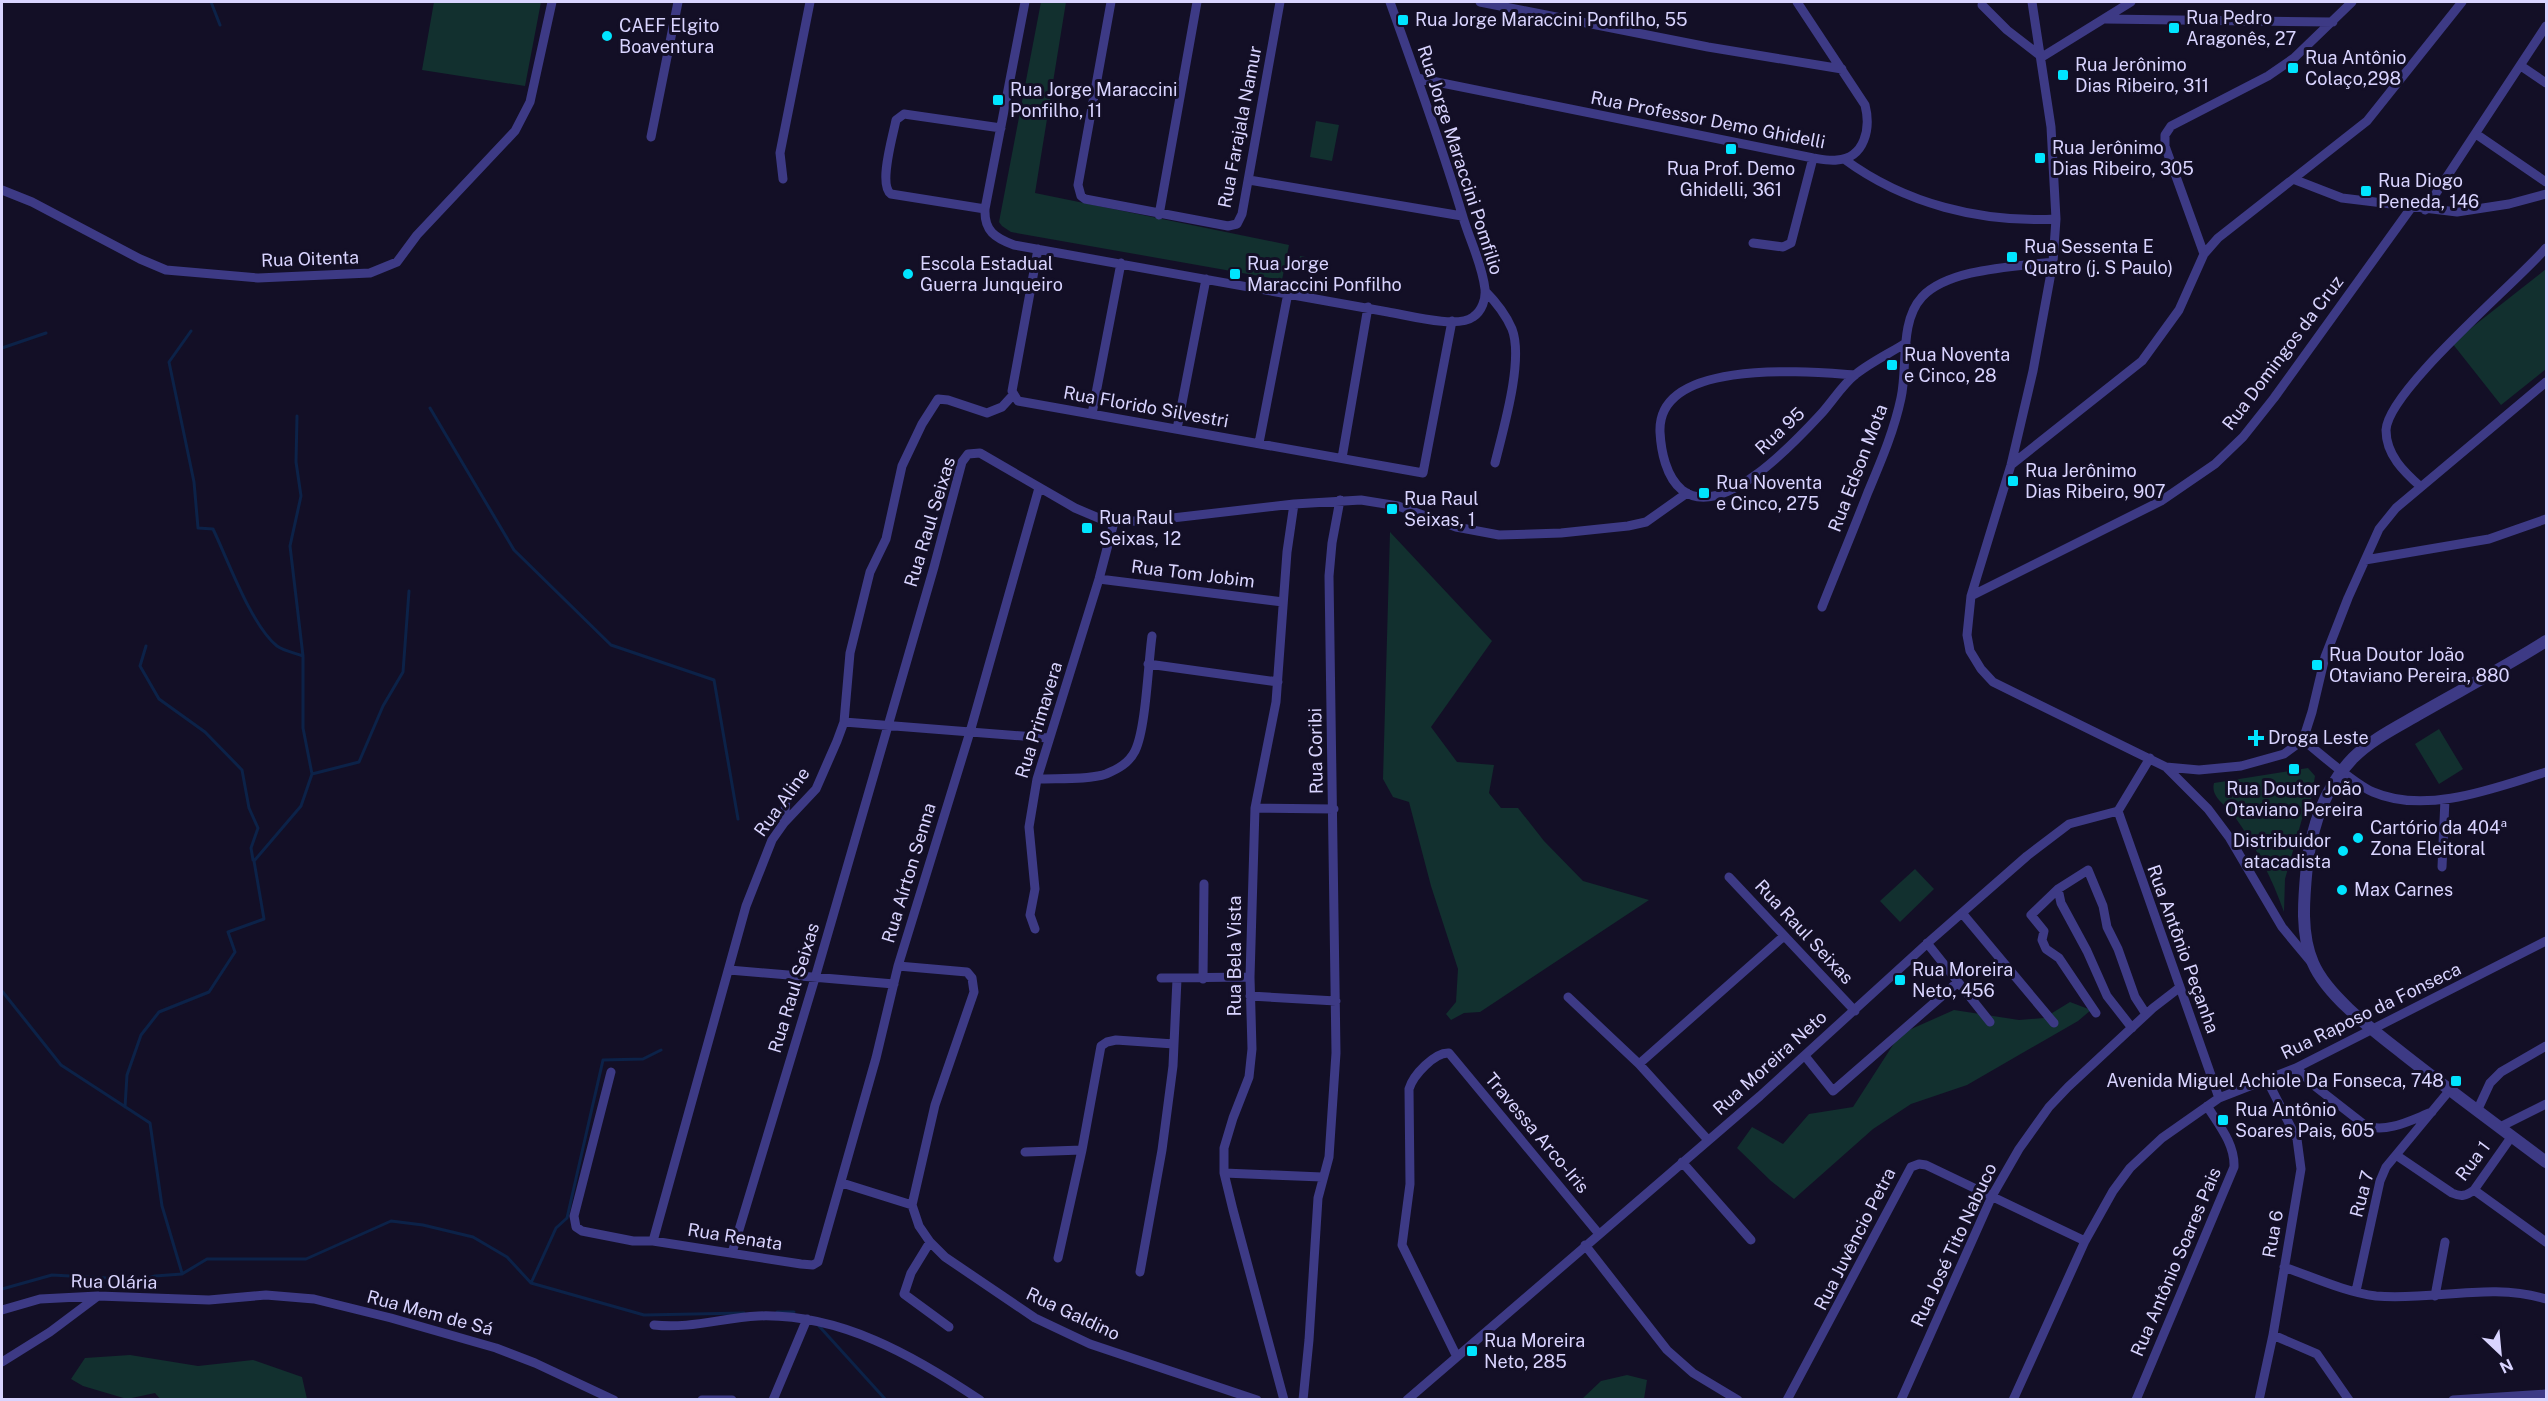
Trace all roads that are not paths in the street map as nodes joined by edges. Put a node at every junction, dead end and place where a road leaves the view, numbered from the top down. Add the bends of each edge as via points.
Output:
1 (552, 2) edge
2 (678, 2) edge
3 (810, 2) edge
4 (1025, 2) edge
5 (1111, 2) edge
6 (1197, 2) edge
7 (1280, 2) edge
8 (1390, 2) edge
9 (1480, 2) edge
10 (1797, 2) edge
11 (2032, 2) edge
12 (2131, 2) edge
13 (2352, 2) edge
14 (2462, 2) edge
15 (1982, 5) dead end
16 (2105, 19) junction
17 (2333, 22) junction
18 (2547, 26) edge
19 (2042, 57) junction
20 (2521, 66) junction
21 (1842, 69) junction
22 (1417, 78) junction
23 (2547, 83) edge
24 (1001, 128) junction
25 (2476, 134) junction
26 (651, 137) dead end
27 (1812, 158) junction
28 (1844, 159) junction
29 (783, 179) dead end
30 (2293, 179) junction
31 (1249, 180) junction
32 (2547, 182) edge
33 (2, 190) edge
34 (2547, 194) edge
35 (2411, 208) junction
36 (985, 209) junction
37 (2425, 210) junction
38 (1159, 215) junction
39 (1462, 216) junction
40 (2056, 219) junction
41 (1753, 243) dead end
42 (2547, 248) edge
43 (1038, 249) junction
44 (2204, 254) junction
45 (2053, 262) junction
46 (1121, 263) junction
47 (1206, 279) junction
48 (1485, 291) junction
49 (1288, 293) junction
50 (1368, 307) junction
51 (1452, 321) junction
52 (1906, 343) junction
53 (1855, 375) junction
54 (2547, 382) edge
55 (1012, 395) junction
56 (1092, 414) junction
57 (1177, 429) junction
58 (1259, 443) junction
59 (1341, 458) junction
60 (1495, 463) dead end
61 (2010, 465) junction
62 (1423, 473) junction
63 (1434, 475) dead end
64 (1039, 488) junction
65 (2421, 488) junction
66 (1687, 493) junction
67 (1340, 500) junction
68 (1294, 504) junction
69 (2547, 519) edge
70 (1114, 522) junction
71 (2365, 560) junction
72 (1099, 579) junction
73 (1971, 597) junction
74 (1283, 602) junction
75 (1822, 607) dead end
76 (1152, 636) dead end
77 (2547, 641) edge
78 (1148, 664) junction
79 (1278, 682) junction
80 (844, 722) junction
81 (887, 724) junction
82 (970, 732) junction
83 (1048, 738) junction
84 (2303, 740) junction
85 (2150, 758) junction
86 (2166, 767) junction
87 (2343, 770) junction
88 (2547, 771) edge
89 (1037, 779) junction
90 (787, 786) dead end
91 (2445, 799) junction
92 (1255, 808) junction
93 (1334, 809) junction
94 (2118, 811) junction
95 (784, 823) junction
96 (2442, 867) dead end
97 (1729, 877) dead end
98 (1204, 884) dead end
99 (2058, 889) junction
100 (1962, 913) junction
101 (1035, 929) dead end
102 (1784, 936) junction
103 (2547, 941) edge
104 (1927, 943) junction
105 (2313, 964) junction
106 (898, 966) junction
107 (729, 970) junction
108 (1250, 977) junction
109 (815, 978) junction
110 (1161, 978) dead end
111 (1177, 979) junction
112 (1203, 979) junction
113 (1958, 982) junction
114 (894, 984) junction
115 (2179, 988) junction
116 (1250, 996) junction
117 (1568, 997) dead end
118 (1336, 1001) junction
119 (1855, 1011) junction
120 (2096, 1013) dead end
121 (2146, 1014) junction
122 (1990, 1022) dead end
123 (2054, 1023) dead end
124 (2132, 1028) junction
125 (2373, 1030) junction
126 (1174, 1044) junction
127 (2547, 1046) edge
128 (1805, 1056) junction
129 (1640, 1064) junction
130 (2296, 1068) junction
131 (611, 1072) dead end
132 (2267, 1080) junction
133 (2449, 1090) junction
134 (2219, 1098) junction
135 (2547, 1104) edge
136 (2207, 1106) junction
137 (2434, 1111) junction
138 (2477, 1111) junction
139 (2500, 1127) junction
140 (2512, 1136) junction
141 (1708, 1140) junction
142 (1082, 1150) junction
143 (1025, 1152) dead end
144 (2397, 1155) junction
145 (1682, 1162) junction
146 (2547, 1162) edge
147 (1224, 1173) junction
148 (1322, 1177) junction
149 (842, 1183) junction
150 (2474, 1190) junction
151 (1992, 1196) junction
152 (912, 1205) junction
153 (1599, 1233) junction
154 (1751, 1240) dead end
155 (653, 1241) junction
156 (2085, 1241) junction
157 (930, 1242) junction
158 (2445, 1242) dead end
159 (2547, 1242) edge
160 (1585, 1245) junction
161 (732, 1253) junction
162 (1058, 1258) dead end
163 (813, 1265) joint
164 (2284, 1267) junction
165 (1140, 1272) dead end
166 (2356, 1291) junction
167 (98, 1296) junction
168 (2435, 1296) junction
169 (228, 1299) joint
170 (2547, 1299) edge
171 (2, 1310) edge
172 (807, 1318) junction
173 (654, 1325) dead end
174 (949, 1327) dead end
175 (2273, 1335) junction
176 (1457, 1357) junction
177 (2, 1362) edge
178 (2547, 1394) edge
179 (614, 1400) edge
180 (702, 1400) edge
181 (732, 1400) edge
182 (772, 1400) edge
183 (980, 1400) edge
184 (1257, 1400) edge
185 (1284, 1400) edge
186 (1303, 1400) edge
187 (1407, 1400) edge
188 (1738, 1400) edge
189 (1787, 1400) edge
190 (1901, 1400) edge
191 (2013, 1400) edge
192 (2136, 1400) edge
193 (2259, 1400) edge
194 (2349, 1400) edge
195 (2453, 1400) edge

1 - 33 street, Rua Oitenta via 530,102 515,131 417,235 397,262 370,273 258,278 166,270
2 - 26 street
3 - 29 street via 780,153
4 - 24 street
5 - 38 street, Rua Farajala Namur via 1078,190 1085,199
6 - 38 street
7 - 31 street, Rua Farajala Namur
8 - 22 street, Rua Jorge Maraccini Pomfilio
9 - 21 street
10 - 21 street, Rua Professor Demo Ghidelli
11 - 19 street
12 - 16 street
13 - 17 street
14 - 30 street via 2367,121
15 - 19 street
16 - 17 street
16 - 19 street
17 - 44 street via 2268,76 2170,126 2165,146
18 - 20 street
19 - 40 street
20 - 23 street
20 - 25 street
21 - 28 street, Rua Professor Demo Ghidelli via 1865,105 1868,117 1861,147
22 - 27 street, Rua Professor Demo Ghidelli
22 - 39 street, Rua Jorge Maraccini Pomfilio
24 - 36 street
24 - 36 street via 904,114 898,117 894,130 884,182 887,192
25 - 32 street
25 - 37 street
27 - 28 street, Rua Professor Demo Ghidelli
27 - 41 street via 1791,243 1783,247
28 - 40 street via 1879,182 1931,203 1989,216
30 - 35 street via 2343,198
30 - 44 street via 2218,237
31 - 38 street, Rua Farajala Namur via 1242,214 1234,226
31 - 39 street
34 - 37 street via 2482,209
35 - 37 street
35 - 73 street, Rua Domingos da Cruz via 2274,398 2215,464 2162,501
36 - 43 street via 985,221 997,238
39 - 48 street, Rua Jorge Maraccini Pomfilio
40 - 45 street
42 - 65 street via 2446,346 2389,417 2389,448 2403,471
43 - 46 street
43 - 55 street
44 - 61 street via 2180,310 2142,361
45 - 52 street, Rua Edson Mota via 1983,271 1935,288 1915,308
45 - 61 street via 2033,371
46 - 47 street
46 - 56 street
47 - 49 street
47 - 57 street
48 - 51 street, Rua Jorge Maraccini Pomfilio via 1474,317
48 - 60 street via 1512,329 1516,350
49 - 50 street
49 - 58 street
50 - 51 street
50 - 59 street
51 - 62 street
52 - 53 street, Rua 95
52 - 75 street, Rua Edson Mota via 1903,389 1890,438
53 - 66 street, Rua 95 via 1820,416 1741,486 1699,498
53 - 66 street via 1736,373 1700,383 1677,396 1666,407 1660,424 1661,450 1670,474
54 - 65 street
55 - 56 street, Rua Florido Silvestri via 1018,401
55 - 80 street, Rua Aline via 1002,407 987,413 938,399 910,447 886,539 870,573 852,643
56 - 57 street, Rua Florido Silvestri
57 - 58 street, Rua Florido Silvestri
58 - 59 street, Rua Florido Silvestri
59 - 62 street, Rua Florido Silvestri
61 - 73 street
62 - 63 street, Rua Florido Silvestri
64 - 70 street, Rua Raul Seixas
64 - 81 street, Rua Raul Seixas via 980,453 964,457
64 - 82 street, Rua Aírton Senna
65 - 71 street via 2396,508 2379,529
66 - 67 street, Rua Raul Seixas via 1646,522 1561,533 1500,535 1456,527 1384,503
67 - 68 street, Rua Raul Seixas
67 - 93 street, Rua Coribi via 1329,576
68 - 70 street, Rua Raul Seixas
68 - 74 street, Rua Bela Vista
69 - 71 street via 2489,538
70 - 72 street, Rua Primavera
71 - 84 street via 2325,657
72 - 74 street, Rua Tom Jobim
72 - 83 street, Rua Primavera
73 - 85 street via 1967,635 1970,651 1993,682
74 - 79 street, Rua Bela Vista
76 - 78 street
77 - 87 street via 2382,736
78 - 79 street
78 - 89 street via 1140,731 1131,758 1104,775
79 - 92 street, Rua Bela Vista
80 - 81 street
80 - 95 street, Rua Aline via 816,789
81 - 82 street
81 - 109 street, Rua Raul Seixas
82 - 83 street
82 - 106 street, Rua Aírton Senna
83 - 89 street, Rua Primavera
84 - 86 street via 2284,754 2241,766 2199,770
84 - 87 street
85 - 86 street
85 - 94 street
86 - 105 street via 2208,809 2229,837 2282,927
87 - 91 street via 2371,791 2389,798
87 - 105 street via 2321,807 2309,848 2304,924
88 - 91 street
89 - 101 street, Rua Primavera via 1029,827 1035,889 1030,920
90 - 95 street
91 - 96 street
92 - 93 street
92 - 108 street, Rua Bela Vista
93 - 118 street, Rua Coribi
94 - 100 street, Rua Moreira Neto via 2069,824
94 - 115 street, Rua Antônio Peçanha
95 - 107 street, Rua Aline via 764,857
97 - 102 street, Rua Raul Seixas
98 - 112 street
99 - 120 street via 2031,915 2044,930 2042,940 2046,949 2059,958
99 - 121 street via 2088,870 2134,997
99 - 124 street via 2061,903 2107,996
100 - 104 street, Rua Moreira Neto
100 - 123 street
102 - 119 street, Rua Raul Seixas
102 - 129 street
103 - 125 street, Rua Raposo da Fonseca
104 - 113 street
104 - 119 street, Rua Moreira Neto
105 - 125 street via 2334,993
106 - 114 street, Rua Aírton Senna
106 - 152 street via 967,972 974,992 934,1105
107 - 109 street
107 - 155 street, Rua Aline
108 - 112 street
108 - 116 street, Rua Bela Vista
109 - 114 street
109 - 161 street, Rua Raul Seixas
110 - 111 street
111 - 112 street
111 - 126 street
113 - 122 street
113 - 128 street via 1833,1091
114 - 149 street, Rua Aírton Senna
115 - 121 street, Rua José Tito Nabuco
115 - 134 street, Rua Antônio Peçanha
116 - 118 street
116 - 147 street, Rua Bela Vista via 1249,1077 1224,1148
117 - 129 street
118 - 148 street, Rua Coribi via 1329,1157
119 - 128 street, Rua Moreira Neto
121 - 124 street, Rua José Tito Nabuco
124 - 151 street, Rua José Tito Nabuco via 2049,1107
125 - 130 street, Rua Raposo da Fonseca
125 - 133 street
126 - 142 street via 1116,1040 1101,1046
126 - 165 street via 1162,1150
127 - 138 street via 2501,1072 2490,1083
128 - 141 street, Rua Moreira Neto
129 - 141 street
130 - 132 street, Rua Raposo da Fonseca
130 - 137 street via 2366,1126 2387,1128
131 - 155 street, Rua Renata via 574,1216 576,1227 633,1241
132 - 134 street, Rua Raposo da Fonseca
132 - 164 street, Rua 6 via 2301,1153
133 - 137 street, Rua 7
133 - 138 street
134 - 136 street, Rua Raposo da Fonseca
135 - 139 street
136 - 156 street, Rua Raposo da Fonseca via 2162,1138 2130,1168
136 - 192 street, Rua Antônio Soares Pais via 2231,1145 2234,1167
137 - 144 street, Rua 7
138 - 139 street
139 - 140 street
140 - 146 street
140 - 150 street, Rua 1
141 - 145 street, Rua Moreira Neto
142 - 143 street
142 - 162 street
144 - 150 street, Rua 1 via 2452,1193 2468,1195
144 - 166 street, Rua 7 via 2380,1181
145 - 153 street, Rua Moreira Neto
145 - 154 street
147 - 148 street
147 - 185 street, Rua Bela Vista
148 - 186 street, Rua Coribi
149 - 152 street
149 - 163 street, Rua Aírton Senna via 821,1259
150 - 159 street
151 - 156 street, Rua Juvêncio Petra
151 - 189 street, Rua Juvêncio Petra via 1926,1165 1911,1167
151 - 190 street, Rua José Tito Nabuco
152 - 157 street, Rua Galdino via 919,1227
153 - 160 street, Rua Moreira Neto
153 - 176 street, Travessa Arco-Iris via 1449,1053 1440,1054 1416,1075 1409,1089 1410,1184 1402,1245
155 - 161 street, Rua Renata
156 - 191 street, Rua Raposo da Fonseca
157 - 174 street via 911,1273 904,1294
157 - 184 street, Rua Galdino via 945,1257 1035,1318 1081,1340
158 - 168 street
160 - 176 street, Rua Moreira Neto
160 - 188 street via 1667,1350 1693,1373
161 - 163 street, Rua Renata
164 - 166 street
164 - 175 street, Rua 6
166 - 168 street via 2376,1296
167 - 169 street, Rua Olária
167 - 171 street, Rua Olária via 40,1299
167 - 177 street
168 - 170 street via 2498,1292 2527,1293
169 - 179 street, Rua Mem de Sá via 266,1295 314,1299 392,1317 496,1348
172 - 173 street via 757,1316 691,1327
172 - 182 street
172 - 183 street via 847,1328 908,1356
175 - 193 street, Rua 6
175 - 194 street via 2317,1354
176 - 187 street, Rua Moreira Neto
178 - 195 street
180 - 181 street

